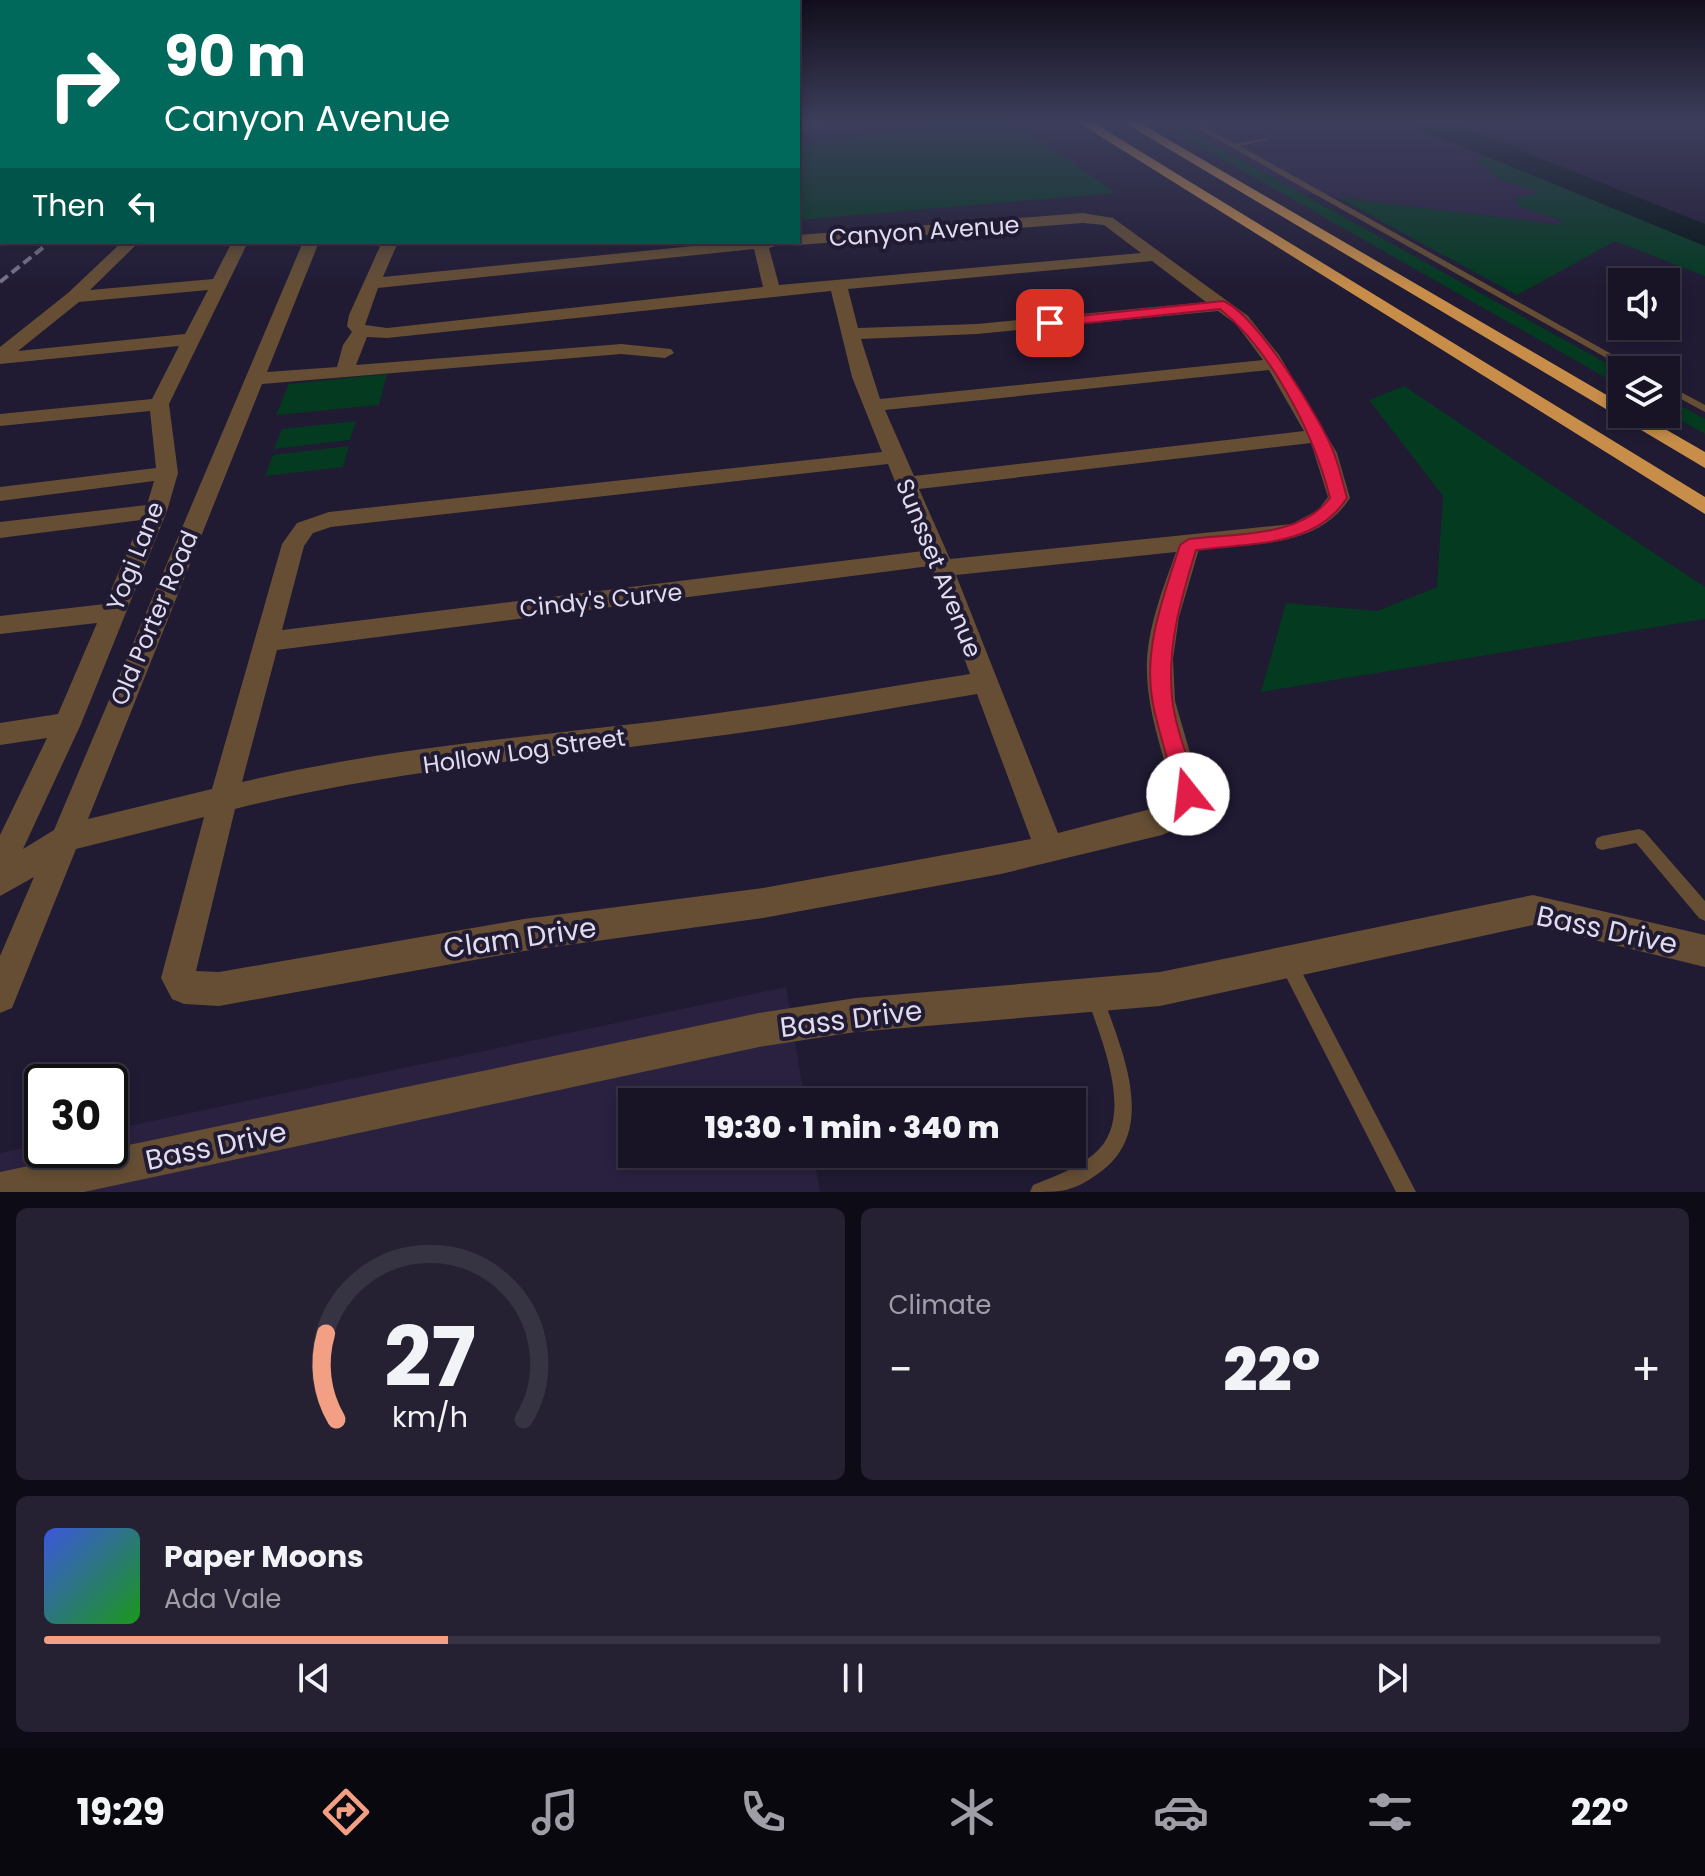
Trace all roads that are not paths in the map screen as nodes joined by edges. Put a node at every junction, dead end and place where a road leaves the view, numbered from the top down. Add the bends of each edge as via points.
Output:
1 (1175, 179) edge
2 (1226, 179) edge
3 (1292, 179) edge
4 (800, 240) edge
5 (129, 244) edge
6 (239, 244) edge
7 (310, 244) edge
8 (389, 244) edge
9 (751, 244) edge
10 (761, 244) edge
11 (1155, 256) junction
12 (374, 283) junction
13 (218, 284) junction
14 (839, 287) junction
15 (772, 291) junction
16 (74, 297) junction
17 (1223, 305) junction
18 (362, 331) junction
19 (852, 334) junction
20 (191, 339) junction
21 (665, 353) dead end
22 (1610, 356) edge
23 (0, 357) edge
24 (1275, 364) junction
25 (345, 371) junction
26 (255, 379) junction
27 (1680, 395) edge
28 (159, 404) junction
29 (1608, 404) edge
30 (874, 405) junction
31 (1705, 409) edge
32 (0, 420) edge
33 (1649, 428) edge
34 (1316, 436) junction
35 (893, 457) junction
36 (1705, 461) edge
37 (167, 473) junction
38 (904, 484) junction
39 (0, 494) edge
40 (1705, 507) edge
41 (156, 511) junction
42 (0, 530) edge
43 (1189, 545) junction
44 (940, 562) junction
45 (112, 612) junction
46 (0, 625) edge
47 (264, 642) junction
48 (985, 682) junction
49 (67, 724) junction
50 (0, 734) edge
51 (222, 800) junction
52 (66, 838) junction
53 (1602, 843) dead end
54 (1048, 846) junction
55 (0, 867) edge
56 (0, 882) edge
57 (1705, 913) edge
58 (1705, 951) edge
59 (1288, 962) junction
60 (0, 996) edge
61 (1095, 997) junction
62 (0, 1191) edge
63 (1040, 1192) edge
64 (1406, 1192) edge

1 - 40 highway
2 - 29 highway
3 - 22 lane
4 - 11 street, Canyon Avenue via 1095,218 1113,224
5 - 16 street
6 - 13 street
7 - 26 street, Old Porter Road
8 - 12 street
9 - 12 street
10 - 15 street
11 - 14 street
11 - 17 street, Canyon Avenue
12 - 18 street via 356,320
13 - 16 street
13 - 20 street
14 - 15 street
14 - 19 street, Sunsset Avenue
15 - 18 street via 387,333
16 - 23 street
17 - 19 street via 977,329
17 - 24 street, Canyon Avenue via 1242,320
18 - 25 street
19 - 30 street, Sunsset Avenue via 861,377
20 - 23 street
20 - 28 street
21 - 25 street via 621,349
24 - 30 street
24 - 34 street, Canyon Avenue
25 - 26 street
26 - 52 street, Old Porter Road
27 - 31 lane
28 - 32 street
28 - 37 street, Yogi Lane
30 - 35 street, Sunsset Avenue
33 - 36 highway
34 - 38 street
34 - 43 street, Canyon Avenue via 1327,453 1339,498 1326,515 1297,531
35 - 38 street, Sunsset Avenue
35 - 47 street via 329,520 305,528 293,544
37 - 39 street
37 - 41 street, Yogi Lane
38 - 44 street, Sunsset Avenue
41 - 42 street
41 - 45 street, Yogi Lane
43 - 44 street, Cindy's Curve
43 - 54 street via 1160,659 1162,701 1188,794 1181,813 1162,822
44 - 47 street, Cindy's Curve
44 - 48 street, Sunsset Avenue
45 - 46 street
45 - 49 street, Yogi Lane
47 - 51 street
48 - 51 street, Hollow Log Street via 734,723 480,754 280,785
48 - 54 street, Sunsset Avenue
49 - 50 street
49 - 55 street, Yogi Lane
51 - 52 street, Hollow Log Street
51 - 54 street, Clam Drive via 179,963 178,978 184,987 199,990 524,935 763,903 1001,860
52 - 56 street
52 - 60 street, Old Porter Road
53 - 57 lane via 1639,836
58 - 59 street, Bass Drive via 1533,910
59 - 61 street, Bass Drive
59 - 64 lane
61 - 62 street, Bass Drive via 856,1015 759,1030
61 - 63 lane via 1118,1065 1125,1119 1105,1161

